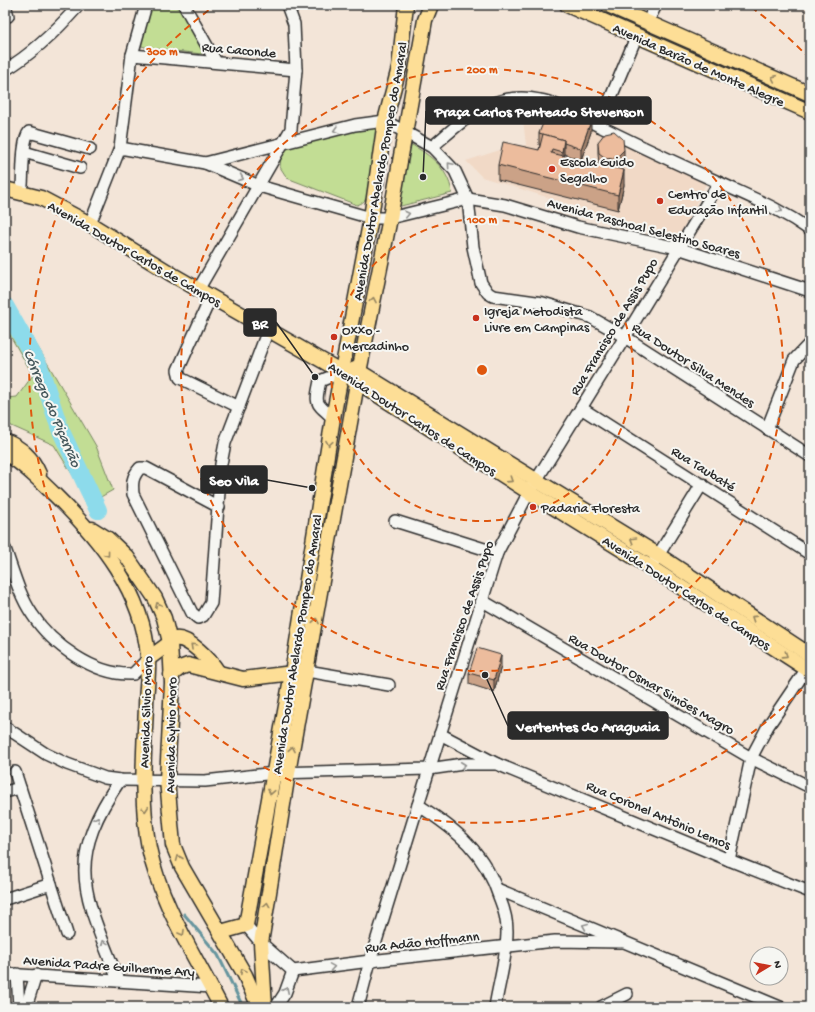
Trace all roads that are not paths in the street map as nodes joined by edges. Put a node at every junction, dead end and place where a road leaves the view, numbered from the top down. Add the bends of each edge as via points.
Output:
1 (79, 5) edge
2 (146, 5) edge
3 (184, 5) edge
4 (287, 5) edge
5 (406, 5) edge
6 (431, 5) edge
7 (567, 5) edge
8 (608, 5) edge
9 (656, 5) edge
10 (648, 21) junction
11 (637, 36) junction
12 (132, 56) junction
13 (216, 62) junction
14 (5, 70) edge
15 (296, 70) junction
16 (810, 94) edge
17 (810, 112) edge
18 (385, 121) junction
19 (599, 126) junction
20 (404, 132) junction
21 (285, 143) junction
22 (432, 147) junction
23 (120, 148) junction
24 (90, 149) dead end
25 (24, 152) junction
26 (206, 163) junction
27 (80, 168) dead end
28 (5, 183) edge
29 (719, 183) junction
30 (22, 185) junction
31 (259, 186) junction
32 (5, 189) edge
33 (468, 199) junction
34 (371, 218) junction
35 (390, 218) junction
36 (92, 221) junction
37 (810, 230) edge
38 (678, 248) junction
39 (200, 287) junction
40 (810, 291) edge
41 (211, 297) junction
42 (268, 330) junction
43 (626, 337) junction
44 (810, 343) edge
45 (343, 367) junction
46 (359, 377) junction
47 (239, 408) junction
48 (581, 408) junction
49 (333, 418) junction
50 (767, 430) junction
51 (5, 441) edge
52 (5, 453) edge
53 (810, 456) edge
54 (21, 463) junction
55 (5, 467) edge
56 (43, 483) junction
57 (702, 484) junction
58 (532, 486) junction
59 (319, 504) junction
60 (219, 507) junction
61 (335, 508) junction
62 (395, 521) dead end
63 (84, 523) junction
64 (5, 549) edge
65 (497, 553) junction
66 (810, 554) edge
67 (654, 561) junction
68 (481, 600) junction
69 (170, 642) junction
70 (810, 655) edge
71 (148, 659) junction
72 (809, 668) edge
73 (307, 671) junction
74 (292, 673) junction
75 (220, 674) junction
76 (171, 675) junction
77 (389, 685) dead end
78 (5, 727) edge
79 (440, 734) junction
80 (751, 758) junction
81 (497, 764) junction
82 (429, 769) junction
83 (15, 772) dead end
84 (281, 773) junction
85 (120, 780) junction
86 (142, 780) junction
87 (168, 780) junction
88 (810, 787) edge
89 (20, 788) junction
90 (5, 792) edge
91 (418, 805) junction
92 (729, 860) junction
93 (51, 884) junction
94 (497, 889) junction
95 (810, 892) edge
96 (5, 899) edge
97 (246, 925) junction
98 (221, 932) junction
99 (67, 934) dead end
100 (621, 942) junction
101 (261, 943) junction
102 (506, 948) junction
103 (370, 961) junction
104 (293, 971) junction
105 (5, 974) edge
106 (17, 974) junction
107 (36, 975) junction
108 (118, 980) junction
109 (211, 987) junction
110 (627, 994) dead end
111 (19, 1007) edge
112 (26, 1007) edge
113 (221, 1007) edge
114 (259, 1007) edge
115 (265, 1007) edge
116 (276, 1007) edge
117 (358, 1007) edge
118 (495, 1007) edge
119 (601, 1007) edge
120 (780, 1007) edge

1 - 14 street via 55,32
2 - 12 street
3 - 13 street
4 - 15 street via 294,24
5 - 18 main road, Avenida Doutor Abelardo Pompeo do Amaral via 399,68
6 - 20 main road, Avenida Doutor Abelardo Pompeo do Amaral via 425,20
7 - 11 main road, Avenida Barão de Monte Alegre
8 - 10 main road, Avenida Barão de Monte Alegre
9 - 10 street
16 -> 10 main road, Avenida Barão de Monte Alegre
11 - 17 main road, Avenida Barão de Monte Alegre
11 - 19 street
12 - 13 street, Rua Caconde
12 - 23 street
13 - 15 street, Rua Caconde
15 - 21 street via 291,129
18 - 20 street
18 -> 21 street, Avenida Paschoal Selestino Soares via 355,125
18 - 34 main road, Avenida Doutor Abelardo Pompeo do Amaral
19 - 22 street via 566,109 540,100 515,98 496,101 480,108
19 - 29 street
20 - 22 street
20 - 35 main road, Avenida Doutor Abelardo Pompeo do Amaral
21 - 26 street, Avenida Paschoal Selestino Soares
21 - 31 street
33 -> 22 street via 455,171
23 - 26 street, Avenida Paschoal Selestino Soares
23 - 36 street
24 - 25 street via 32,132 27,134
25 - 27 street
25 - 30 street
26 -> 31 street, Avenida Paschoal Selestino Soares
28 - 30 main road, Avenida Doutor Carlos de Campos
29 -> 37 street via 766,202
29 - 38 street, Rua Francisco de Assis Pupo
30 - 36 main road, Avenida Doutor Carlos de Campos via 67,202
31 - 34 street, Avenida Paschoal Selestino Soares
31 - 39 street
32 - 36 main road, Avenida Doutor Carlos de Campos via 41,198
35 -> 33 street, Avenida Paschoal Selestino Soares
33 - 38 street, Avenida Paschoal Selestino Soares via 504,205 578,227
33 - 43 street, Rua Doutor Silva Mendes via 473,247 481,283 488,293 565,308 590,317
34 - 35 street, Avenida Paschoal Selestino Soares
34 - 45 main road, Avenida Doutor Abelardo Pompeo do Amaral
46 -> 35 main road, Avenida Doutor Abelardo Pompeo do Amaral
36 - 39 main road, Avenida Doutor Carlos de Campos
38 - 40 street, Avenida Paschoal Selestino Soares
38 - 43 street, Rua Francisco de Assis Pupo
39 - 41 main road, Avenida Doutor Carlos de Campos
39 - 45 main road, Avenida Doutor Carlos de Campos
41 - 42 main road, Avenida Doutor Carlos de Campos
41 - 47 street via 178,375
42 - 45 main road, Avenida Doutor Carlos de Campos
42 - 47 street
43 - 48 street, Rua Francisco de Assis Pupo
43 - 50 street, Rua Doutor Silva Mendes
44 - 50 street via 794,360
45 - 46 main road, Avenida Doutor Carlos de Campos
45 - 49 main road, Avenida Doutor Abelardo Pompeo do Amaral
45 - 49 street via 320,381 316,400 317,404
46 - 58 main road, Avenida Doutor Carlos de Campos
46 - 61 main road, Avenida Doutor Abelardo Pompeo do Amaral
47 - 60 street via 224,443
48 - 57 street, Rua Taubaté
48 - 58 street, Rua Francisco de Assis Pupo
49 -> 59 main road, Avenida Doutor Abelardo Pompeo do Amaral
50 - 53 street, Rua Doutor Silva Mendes
51 - 56 main road via 26,453 35,464
52 - 54 main road, Avenida Silvio Moro
54 - 55 main road
54 - 56 main road, Avenida Silvio Moro
56 - 63 main road, Avenida Silvio Moro
57 - 66 street, Rua Taubaté
57 - 67 street
58 - 65 street, Rua Francisco de Assis Pupo
58 - 67 main road, Avenida Doutor Carlos de Campos
59 - 61 main road
59 - 74 main road, Avenida Doutor Abelardo Pompeo do Amaral
60 - 60 street via 146,468 140,468 134,474 133,494 192,614 198,618 203,616 211,603
73 -> 61 main road, Avenida Doutor Abelardo Pompeo do Amaral
62 - 65 street
69 -> 63 main road, Avenida Sylvio Moro via 164,618 155,598 135,567 108,539
63 -> 71 main road, Avenida Silvio Moro via 116,565 128,589 141,622
64 - 71 street via 20,593 31,614 58,645 90,664 126,674 133,674
65 - 68 street, Rua Francisco de Assis Pupo
70 -> 67 main road, Avenida Doutor Carlos de Campos
67 -> 72 main road, Avenida Doutor Carlos de Campos
68 - 79 street, Rua Francisco de Assis Pupo
68 - 80 street, Rua Doutor Osmar Simões Magro
69 - 71 main road
75 -> 69 main road via 189,641 180,638
69 - 76 main road, Avenida Sylvio Moro
71 - 86 main road, Avenida Silvio Moro
72 - 80 street via 768,726
73 - 74 main road
73 - 77 street
84 -> 73 main road, Avenida Doutor Abelardo Pompeo do Amaral
74 - 75 main road via 243,679
74 - 84 main road, Avenida Doutor Abelardo Pompeo do Amaral
75 - 76 main road via 188,665
76 - 87 main road, Avenida Sylvio Moro
78 - 85 street, Rua Coronel Antônio Lemos via 46,754 67,764 105,778
79 - 81 street, Rua Coronel Antônio Lemos
79 - 82 street, Rua Francisco de Assis Pupo
80 - 88 street, Rua Doutor Osmar Simões Magro
80 - 92 street
82 -> 81 street, Rua Coronel Antônio Lemos via 463,764
81 - 92 street, Rua Coronel Antônio Lemos
82 - 84 street, Rua Coronel Antônio Lemos
82 - 91 street, Rua Francisco de Assis Pupo
83 - 89 street
84 - 87 street, Rua Coronel Antônio Lemos via 205,781
84 -> 97 main road, Avenida Doutor Abelardo Pompeo do Amaral
101 -> 84 main road, Avenida Doutor Abelardo Pompeo do Amaral
85 - 86 street, Rua Coronel Antônio Lemos
108 -> 85 street via 86,892 84,867 86,848 95,822
86 - 87 street, Rua Coronel Antônio Lemos
86 -> 109 main road, Avenida Silvio Moro via 147,836 158,881 174,919
98 -> 87 main road, Avenida Sylvio Moro via 182,868 173,845
89 - 90 street
89 - 93 street
91 - 94 street via 467,840 487,868
91 - 103 street, Rua Francisco de Assis Pupo
92 - 95 street, Rua Coronel Antônio Lemos
93 - 96 street
93 - 99 street
100 -> 94 street, Rua Adão Hoffmann
94 - 102 street via 507,930
97 - 98 main road
97 - 101 street
114 -> 98 main road, Avenida Sylvio Moro
100 - 102 street, Rua Adão Hoffmann via 555,941
100 - 120 street, Rua Adão Hoffmann
101 - 104 street
101 - 115 main road, Avenida Doutor Abelardo Pompeo do Amaral
102 - 103 street, Rua Adão Hoffmann
102 - 118 street
104 -> 103 street, Rua Adão Hoffmann
103 - 117 street, Rua Francisco de Assis Pupo
116 -> 104 street via 285,993
105 - 106 street, Avenida Padre Guilherme Ary
106 - 107 street, Avenida Padre Guilherme Ary
106 - 111 street
107 - 108 street, Avenida Padre Guilherme Ary
107 - 112 street
108 - 109 street, Avenida Padre Guilherme Ary
109 - 113 main road, Avenida Silvio Moro
110 - 119 street

